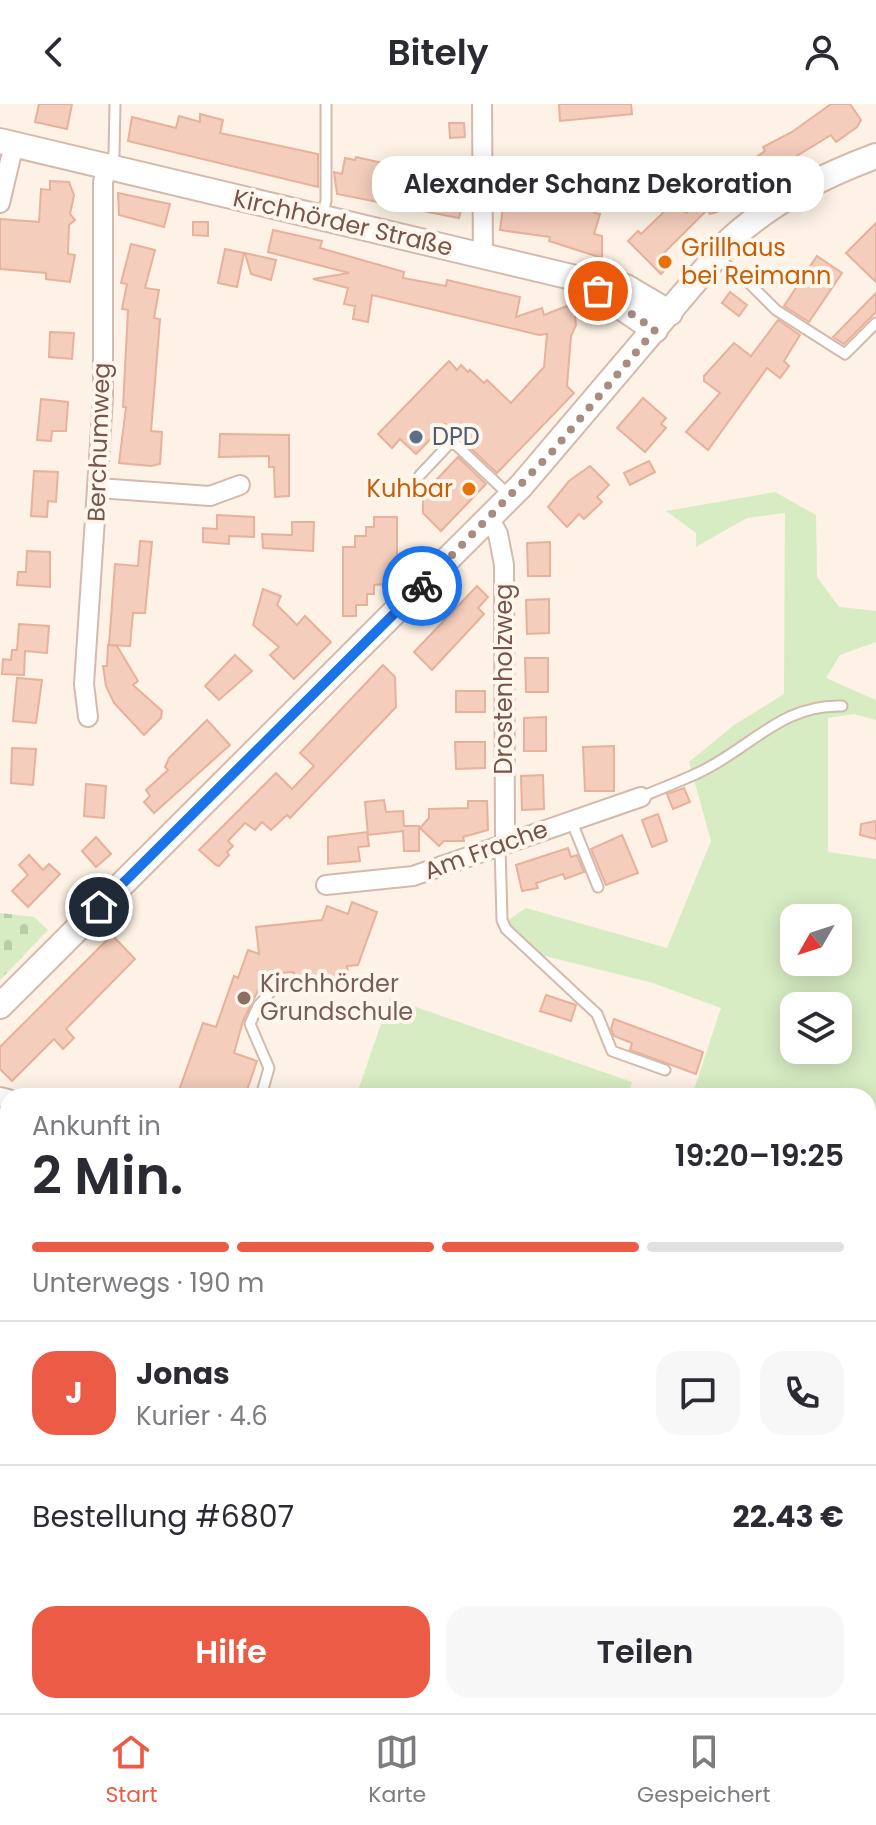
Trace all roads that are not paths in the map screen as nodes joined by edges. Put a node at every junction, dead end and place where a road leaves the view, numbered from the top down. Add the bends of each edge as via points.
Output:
1 (115, 104) edge
2 (326, 104) edge
3 (482, 104) edge
4 (7, 142) edge
5 (876, 156) edge
6 (107, 167) junction
7 (0, 203) edge
8 (321, 218) junction
9 (483, 256) junction
10 (716, 257) junction
11 (663, 322) junction
12 (876, 323) edge
13 (420, 475) dead end
14 (240, 485) dead end
15 (98, 488) junction
16 (511, 497) junction
17 (489, 518) junction
18 (842, 706) dead end
19 (88, 717) dead end
20 (641, 797) joint
21 (571, 820) junction
22 (502, 844) junction
23 (326, 885) dead end
24 (598, 887) dead end
25 (276, 986) dead end
26 (0, 1006) edge
27 (665, 1070) dead end
28 (264, 1088) edge

1 - 6 lane via 114,154
2 - 8 lane via 326,201
3 - 9 street
4 - 6 main road, Kirchhörder Straße
4 - 7 street
5 - 10 main road via 796,190 753,219
6 - 8 main road, Kirchhörder Straße
6 - 15 street, Berchumweg
8 - 9 main road, Kirchhörder Straße
9 - 11 main road, Kirchhörder Straße via 626,287
10 - 11 main road
10 - 12 lane via 776,310 845,354
11 - 16 main road
13 - 16 lane via 452,441
14 - 15 street via 210,496
15 - 19 street, Berchumweg via 84,684
16 - 17 main road
17 - 22 street, Drostenholzweg via 504,565
17 - 26 main road
18 - 20 lane via 815,705 790,715 704,770
20 - 21 street, Am Frache
21 - 22 street, Am Frache
21 - 24 lane
22 - 23 street, Am Frache via 413,876
22 - 27 lane via 506,929 597,1014 612,1051
25 - 28 lane via 250,1024 268,1060

